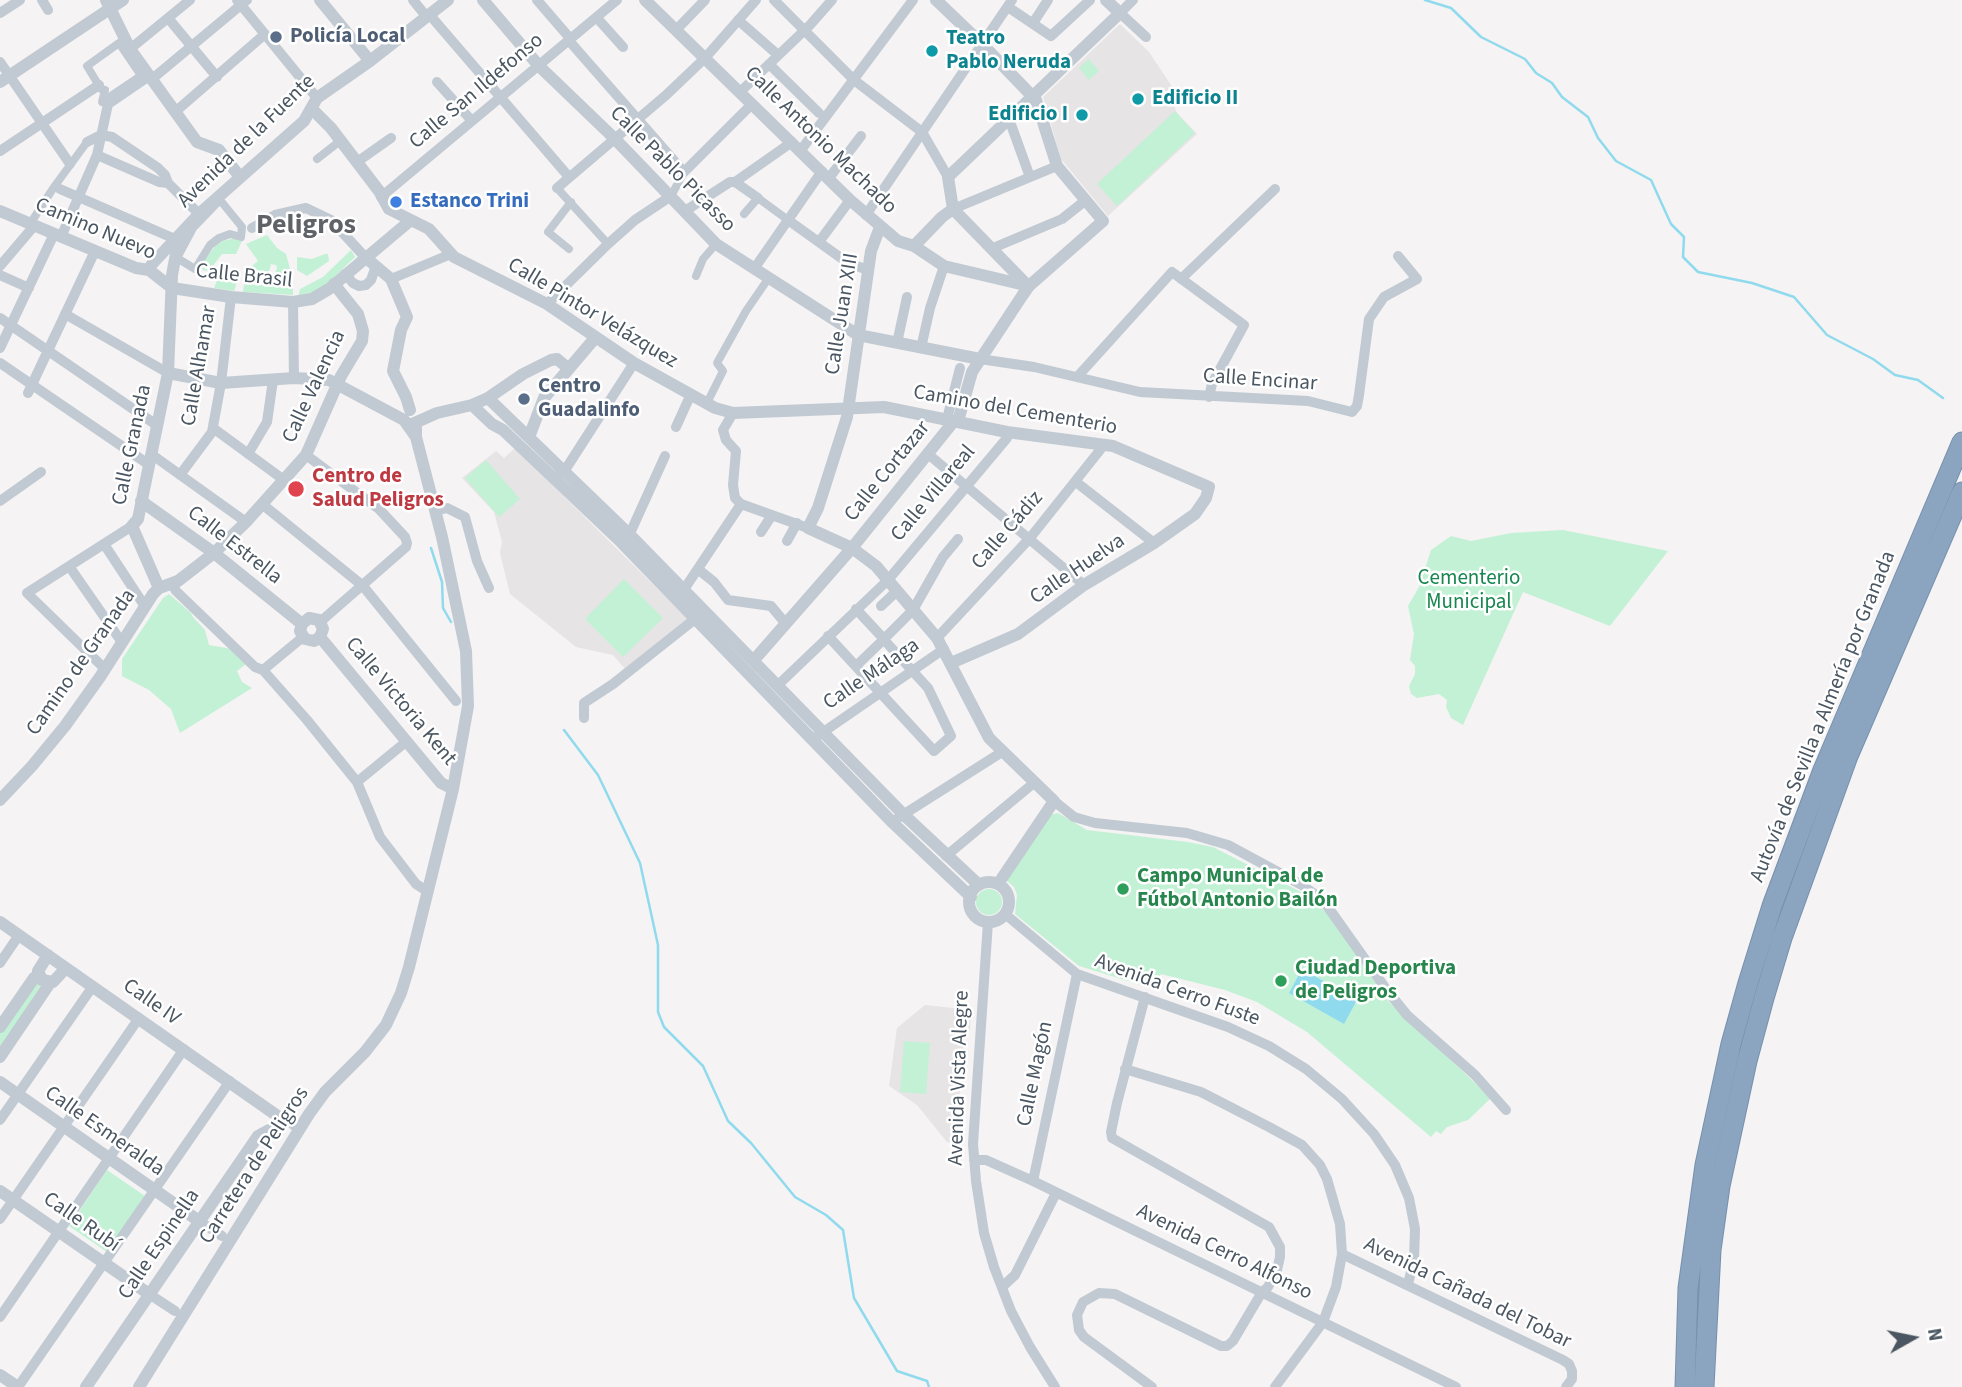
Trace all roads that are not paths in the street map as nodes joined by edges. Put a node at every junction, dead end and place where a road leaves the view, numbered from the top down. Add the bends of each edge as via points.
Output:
1 (20, 0) edge
2 (123, 0) edge
3 (190, 0) edge
4 (413, 0) edge
5 (448, 0) edge
6 (483, 0) edge
7 (537, 0) edge
8 (617, 0) edge
9 (645, 0) edge
10 (705, 0) edge
11 (756, 0) edge
12 (774, 0) edge
13 (832, 0) edge
14 (913, 0) edge
15 (936, 0) edge
16 (1048, 0) edge
17 (1090, 0) edge
18 (1106, 0) edge
19 (1133, 0) edge
20 (324, 1) edge
21 (242, 2) edge
22 (1010, 3) edge
23 (108, 5) edge
24 (0, 13) edge
25 (1120, 13) junction
26 (428, 15) junction
27 (168, 18) junction
28 (597, 18) junction
29 (738, 20) junction
30 (1033, 23) junction
31 (804, 29) junction
32 (676, 30) junction
33 (265, 34) junction
34 (1146, 37) dead end
35 (570, 40) junction
36 (981, 43) junction
37 (192, 47) junction
38 (623, 47) dead end
39 (130, 49) junction
40 (778, 55) junction
41 (705, 58) junction
42 (370, 61) junction
43 (0, 62) edge
44 (769, 64) junction
45 (539, 66) junction
46 (217, 77) junction
47 (151, 78) junction
48 (5, 79) edge
49 (854, 80) junction
50 (437, 82) dead end
51 (99, 85) junction
52 (740, 92) junction
53 (1033, 97) junction
54 (500, 98) junction
55 (315, 104) junction
56 (752, 104) junction
57 (175, 112) junction
58 (818, 114) dead end
59 (1009, 118) junction
60 (638, 120) junction
61 (472, 121) junction
62 (42, 123) junction
63 (922, 132) junction
64 (101, 135) junction
65 (861, 136) dead end
66 (391, 138) dead end
67 (615, 139) junction
68 (340, 141) junction
69 (88, 142) joint
70 (796, 146) junction
71 (0, 151) edge
72 (97, 155) junction
73 (317, 159) dead end
74 (357, 162) junction
75 (70, 164) junction
76 (1057, 166) junction
77 (684, 172) junction
78 (825, 175) junction
79 (240, 177) junction
80 (569, 177) junction
81 (948, 177) junction
82 (1030, 177) junction
83 (735, 181) junction
84 (168, 183) junction
85 (558, 188) joint
86 (60, 189) dead end
87 (1276, 189) dead end
88 (671, 196) junction
89 (79, 197) junction
90 (381, 197) junction
91 (219, 198) junction
92 (758, 198) junction
93 (850, 200) junction
94 (1086, 200) junction
95 (571, 202) junction
96 (953, 209) junction
97 (0, 211) edge
98 (685, 211) junction
99 (199, 214) junction
100 (744, 214) dead end
101 (866, 215) junction
102 (411, 220) junction
103 (788, 220) junction
104 (32, 225) junction
105 (880, 227) junction
106 (247, 228) junction
107 (58, 236) junction
108 (175, 239) junction
109 (819, 242) junction
110 (608, 244) junction
111 (716, 244) junction
112 (914, 246) junction
113 (993, 248) junction
114 (569, 249) dead end
115 (95, 251) junction
116 (451, 254) junction
117 (1398, 256) dead end
118 (365, 257) junction
119 (568, 265) dead end
120 (0, 266) edge
121 (376, 266) junction
122 (944, 266) junction
123 (754, 269) junction
124 (149, 270) junction
125 (867, 270) junction
126 (345, 274) junction
127 (578, 274) junction
128 (0, 275) edge
129 (696, 276) dead end
130 (391, 279) junction
131 (768, 279) junction
132 (1181, 279) junction
133 (334, 284) junction
134 (1029, 286) junction
135 (29, 288) junction
136 (172, 288) junction
137 (231, 297) junction
138 (907, 297) dead end
139 (293, 302) junction
140 (547, 304) junction
141 (65, 314) junction
142 (0, 318) edge
143 (10, 326) junction
144 (858, 335) junction
145 (595, 338) junction
146 (897, 343) junction
147 (0, 348) edge
148 (921, 348) junction
149 (48, 352) junction
150 (980, 359) junction
151 (0, 363) edge
152 (634, 363) junction
153 (960, 368) dead end
154 (569, 369) junction
155 (168, 373) junction
156 (1078, 376) junction
157 (293, 378) junction
158 (273, 380) junction
159 (221, 383) junction
160 (338, 383) junction
161 (31, 389) junction
162 (691, 394) junction
163 (1209, 397) junction
164 (488, 398) junction
165 (707, 403) junction
166 (472, 405) junction
167 (848, 407) junction
168 (733, 413) junction
169 (412, 420) junction
170 (953, 420) junction
171 (158, 426) junction
172 (676, 427) dead end
173 (213, 428) junction
174 (1007, 432) junction
175 (529, 437) junction
176 (1962, 442) edge
177 (1104, 445) junction
178 (248, 454) junction
179 (928, 454) junction
180 (306, 455) junction
181 (665, 456) dead end
182 (150, 459) junction
183 (41, 472) dead end
184 (560, 474) junction
185 (180, 475) junction
186 (284, 480) junction
187 (1076, 482) junction
188 (967, 486) junction
189 (1209, 487) joint
190 (1962, 492) edge
191 (0, 501) edge
192 (141, 501) junction
193 (262, 504) junction
194 (741, 505) junction
195 (435, 511) junction
196 (772, 515) junction
197 (246, 523) junction
198 (802, 525) junction
199 (132, 526) junction
200 (761, 532) dead end
201 (624, 538) junction
202 (1030, 538) junction
203 (958, 539) dead end
204 (787, 541) dead end
205 (1154, 543) junction
206 (104, 544) junction
207 (852, 548) junction
208 (214, 553) junction
209 (69, 566) junction
210 (699, 570) junction
211 (888, 580) junction
212 (1084, 585) junction
213 (165, 586) junction
214 (363, 586) junction
215 (489, 588) dead end
216 (897, 591) junction
217 (681, 595) junction
218 (144, 605) junction
219 (881, 606) dead end
220 (856, 609) junction
221 (913, 610) junction
222 (695, 618) junction
223 (320, 622) junction
224 (302, 624) junction
225 (786, 624) junction
226 (828, 636) junction
227 (303, 637) junction
228 (320, 637) junction
229 (884, 639) junction
230 (121, 641) junction
231 (940, 644) junction
232 (951, 663) junction
233 (749, 664) junction
234 (856, 666) junction
235 (104, 668) junction
236 (263, 670) junction
237 (913, 670) junction
238 (778, 685) junction
239 (879, 693) junction
240 (456, 701) dead end
241 (584, 718) dead end
242 (818, 736) junction
243 (407, 741) junction
244 (1002, 751) junction
245 (357, 782) junction
246 (1035, 782) junction
247 (453, 789) junction
248 (0, 800) edge
249 (1055, 801) junction
250 (903, 814) junction
251 (893, 823) junction
252 (946, 856) junction
253 (998, 884) junction
254 (979, 885) junction
255 (428, 891) junction
256 (971, 897) junction
257 (1005, 914) junction
258 (0, 922) edge
259 (988, 922) junction
260 (19, 935) junction
261 (48, 955) junction
262 (0, 962) edge
263 (66, 968) junction
264 (1077, 974) junction
265 (39, 975) junction
266 (50, 983) junction
267 (93, 986) junction
268 (1145, 997) junction
269 (139, 1018) junction
270 (0, 1027) edge
271 (184, 1049) junction
272 (0, 1057) edge
273 (1125, 1069) junction
274 (230, 1081) junction
275 (0, 1083) edge
276 (18, 1095) junction
277 (1506, 1110) dead end
278 (279, 1117) junction
279 (0, 1120) edge
280 (63, 1127) junction
281 (299, 1128) junction
282 (270, 1130) junction
283 (288, 1146) junction
284 (109, 1158) junction
285 (974, 1160) junction
286 (1033, 1181) junction
287 (154, 1190) junction
288 (0, 1191) edge
289 (1056, 1193) junction
290 (13, 1200) junction
291 (0, 1219) edge
292 (199, 1222) junction
293 (59, 1231) junction
294 (222, 1236) dead end
295 (1342, 1254) junction
296 (104, 1263) junction
297 (1408, 1284) junction
298 (1002, 1287) junction
299 (1262, 1292) junction
300 (149, 1294) junction
301 (175, 1311) dead end
302 (0, 1317) edge
303 (1323, 1322) junction
304 (0, 1375) edge
305 (1278, 1386) edge
306 (18, 1387) edge
307 (86, 1387) edge
308 (139, 1387) edge
309 (1055, 1387) edge
310 (1152, 1387) edge
311 (1455, 1387) edge
312 (1566, 1387) edge
313 (1685, 1387) edge
314 (1704, 1387) edge

1 - 24 street
2 - 23 street
3 - 27 street
4 - 26 street
5 - 26 street, Avenida de la Fuente
6 - 45 street, Calle Pablo Picasso
7 - 35 street
8 - 28 street, Calle San Ildefonso
9 - 32 street, Calle Antonio Machado
10 - 32 street
11 - 29 street
12 - 31 street
13 - 31 street
14 - 49 street
15 - 36 street
16 - 30 street
17 - 30 street via 1051,36
18 - 25 street
19 - 25 street
20 - 42 street
21 - 33 street
21 - 37 street
22 - 30 street
22 - 36 street
23 - 39 street
23 - 48 street
25 - 34 street
25 - 53 street
26 - 42 street, Avenida de la Fuente
26 - 54 street
27 - 37 street
27 - 39 street
28 - 35 street, Calle San Ildefonso
28 - 38 street
29 - 40 street
29 - 41 street
31 - 40 street
31 - 49 street
32 - 41 street, Calle Antonio Machado
33 - 46 street
33 - 55 street
35 - 45 street, Calle San Ildefonso
35 - 60 street
36 - 53 street
36 - 63 street
37 - 46 street
37 - 47 street
39 - 47 street
40 - 44 street
41 - 52 street, Calle Antonio Machado
41 - 60 street
42 - 55 street, Avenida de la Fuente
43 - 48 street
44 - 52 street
44 - 58 street
45 - 54 street, Calle San Ildefonso
45 - 67 street, Calle Pablo Picasso
46 - 57 street
47 - 57 street
47 - 64 street via 108,104
48 - 62 street
49 - 63 street
49 - 70 street
50 - 61 street
51 - 51 street via 87,66 119,43 139,77 102,102 105,90
51 - 62 street
52 - 56 street, Calle Antonio Machado
53 - 59 street
53 - 76 street
54 - 61 street, Calle San Ildefonso
54 - 80 street
55 - 68 street, Calle Pintor Velázquez
55 - 79 street, Avenida de la Fuente via 303,121
56 - 70 street, Calle Antonio Machado
56 - 77 street
57 - 79 street via 197,142 219,150
59 - 81 street
59 - 82 street
60 - 67 street
60 - 77 street
61 - 90 street, Calle San Ildefonso
62 - 71 street
62 - 75 street
63 - 81 street
63 - 101 street
64 - 69 street
64 - 72 street
64 - 84 street via 150,161
65 - 78 street
66 - 74 street
67 - 80 street
67 - 88 street, Calle Pablo Picasso
68 - 73 street
68 - 74 street, Calle Pintor Velázquez
69 - 75 street
70 - 78 street, Calle Antonio Machado
70 - 83 street
72 - 84 street
72 - 89 street
74 - 90 street, Calle Pintor Velázquez
75 - 104 street
76 - 82 street
76 - 94 street
77 - 88 street
78 - 93 street, Calle Antonio Machado
78 - 103 street
79 - 91 street, Avenida de la Fuente
80 - 85 street
81 - 96 street
82 - 96 street
83 - 92 street
83 - 98 street
84 - 99 street
85 - 95 street
86 - 89 street
87 - 132 street
88 - 98 street, Calle Pablo Picasso
88 - 110 street
89 - 107 street
89 - 108 street
90 - 102 street, Calle Pintor Velázquez via 389,209
91 - 99 street, Avenida de la Fuente
91 - 106 street
91 - 106 street via 193,228 177,258 195,269 219,237 241,237
92 - 100 street
92 - 103 street
93 - 101 street, Calle Antonio Machado
93 - 109 street
94 - 113 street via 1062,219
94 - 134 street via 1103,221
95 - 110 street
95 - 114 street via 548,232
96 - 112 street
96 - 113 street
97 - 104 street, Camino Nuevo
98 - 111 street, Calle Pablo Picasso
99 - 108 street, Avenida de la Fuente
101 - 105 street, Calle Antonio Machado
102 - 116 street, Calle Pintor Velázquez via 429,229
102 - 118 street
103 - 109 street
103 - 123 street
104 - 107 street, Camino Nuevo
104 - 120 street
105 - 112 street, Calle Antonio Machado
105 - 125 street, Calle Juan XIII
106 - 118 street via 306,208 331,220
107 - 115 street, Camino Nuevo
107 - 135 street
108 - 124 street, Avenida de la Fuente
108 - 136 street, Avenida de la Fuente
109 - 125 street via 848,263
110 - 127 street
111 - 123 street, Calle Pablo Picasso
111 - 129 street
112 - 122 street, Calle Antonio Machado
113 - 134 street
115 - 124 street, Camino Nuevo
115 - 141 street
116 - 130 street
116 - 140 street, Calle Pintor Velázquez
117 - 163 street, Calle Encinar via 1416,279 1384,298 1369,319 1357,407 1352,412 1308,401
118 - 121 street
118 - 126 street, Calle Brasil
119 - 127 street
121 - 126 street via 366,285 353,283
121 - 130 street
122 - 134 street, Calle Antonio Machado
122 - 148 street
123 - 131 street, Calle Pablo Picasso
124 - 136 street, Camino Nuevo
125 - 144 street, Calle Juan XIII
126 - 133 street, Calle Brasil
127 - 140 street
128 - 135 street
130 - 169 street, Carretera de Peligros via 407,317 393,371
131 - 144 street, Calle Pablo Picasso
131 - 165 street via 717,363 723,371
132 - 156 street via 1172,272
132 - 163 street via 1244,325
133 - 139 street, Calle Brasil via 312,299
133 - 160 street, Calle Valencia via 358,314 363,331 360,347
134 - 150 street
135 - 143 street
136 - 137 street, Calle Brasil
136 - 155 street, Calle Granada
137 - 139 street, Calle Brasil
137 - 159 street, Calle Alhamar
138 - 146 street
139 - 157 street
140 - 145 street, Calle Pintor Velázquez
141 - 149 street
141 - 155 street
142 - 143 street
143 - 147 street
143 - 149 street
144 - 146 street
144 - 167 street, Calle Juan XIII
145 - 152 street, Calle Pintor Velázquez
145 - 154 street
146 - 148 street
148 - 150 street
149 - 161 street
149 - 171 street
150 - 156 street, Calle Encinar
150 - 170 street
151 - 161 street
152 - 162 street, Calle Pintor Velázquez
152 - 184 street
153 - 170 street
154 - 164 street via 561,361 551,360
154 - 175 street via 544,398
155 - 159 street
155 - 171 street, Calle Granada
156 - 163 street, Calle Encinar via 1140,392
157 - 158 street
157 - 160 street
158 - 159 street
158 - 178 street via 267,422
159 - 173 street, Calle Alhamar
160 - 169 street
160 - 180 street, Calle Valencia
161 - 182 street
162 - 165 street, Calle Pintor Velázquez
162 - 172 street
164 - 166 street
164 - 175 street
165 - 168 street, Calle Pintor Velázquez
166 - 169 street via 431,411
166 - 184 street
167 - 168 street, Calle Pintor Velázquez
167 - 170 street, Camino del Cementerio via 884,407
167 - 198 street, Calle Juan XIII via 818,508
168 - 194 street via 723,430 736,451 733,485
169 - 195 street, Carretera de Peligros
170 - 174 street, Camino del Cementerio
170 - 179 street, Calle Cortazar
171 - 182 street, Calle Granada
173 - 178 street
173 - 185 street, Calle Alhamar
174 - 177 street, Camino del Cementerio
174 - 188 street, Calle Villareal via 1007,438
175 - 184 street
176 - 313 highway, Autovía de Sevilla a Almería por Granada via 1823,770 1748,983 1704,1165 1688,1287
177 - 187 street, Calle Cádiz
177 - 189 street, Camino del Cementerio
178 - 186 street
179 - 188 street
179 - 207 street, Calle Cortazar
180 - 186 street, Calle Valencia
180 - 214 street via 379,509 405,537 406,547
181 - 201 street
182 - 185 street
182 - 192 street, Calle Granada
183 - 191 street
184 - 201 street
185 - 197 street
186 - 193 street, Calle Valencia
187 - 202 street, Calle Cádiz
187 - 205 street
188 - 202 street
188 - 211 street, Calle Villareal
189 - 205 street, Calle Huelva via 1195,514
190 - 314 highway, Autovía de Sevilla a Almería por Granada via 1844,768 1764,999 1720,1186 1711,1250
192 - 199 street, Calle Granada
192 - 208 street, Calle Estrella
193 - 197 street, Calle Valencia
193 - 214 street
194 - 196 street
194 - 210 street
195 - 215 street via 447,508 465,517
195 - 247 street, Carretera de Peligros via 468,678 464,735
196 - 198 street
196 - 200 street
197 - 208 street, Calle Valencia
198 - 204 street
198 - 207 street
199 - 206 street, Calle Granada
199 - 213 street
201 - 217 street
202 - 212 street
202 - 231 street, Calle Cádiz
203 - 221 street
205 - 212 street, Calle Huelva
206 - 209 street, Calle Granada
206 - 218 street
207 - 211 street
207 - 225 street, Calle Cortazar
208 - 213 street, Calle Valencia
208 - 224 street, Calle Estrella
209 - 230 street
209 - 235 street, Calle Granada via 27,593
210 - 217 street
210 - 225 street via 728,600 771,606
211 - 216 street
211 - 220 street, Calle Villareal
212 - 232 street, Calle Huelva via 1018,634
213 - 218 street, Camino de Granada
213 - 236 street
214 - 223 street
214 - 240 street
216 - 219 street
216 - 221 street
217 - 222 street
217 - 233 street
218 - 230 street, Camino de Granada
220 - 226 street, Calle Villareal
220 - 229 street
221 - 229 street
221 - 231 street
222 - 233 street
222 - 241 street via 584,703
223 - 224 street via 309,618
223 - 228 street
224 - 227 street
225 - 233 street, Calle Cortazar
226 - 234 street
226 - 238 street, Calle Villareal
227 - 228 street via 311,641
227 - 236 street
228 - 243 street, Calle Victoria Kent
229 - 234 street
229 - 237 street
230 - 235 street, Camino de Granada
231 - 232 street
231 - 237 street, Calle Málaga
232 - 244 street via 980,723
233 - 238 street
233 - 242 street
234 - 239 street
235 - 248 street, Camino de Granada via 48,747
236 - 245 street
237 - 239 street, Calle Málaga
237 - 239 street via 928,688 951,736 934,751
238 - 242 street
239 - 242 street, Calle Málaga
242 - 250 street
242 - 251 street
243 - 245 street
243 - 247 street, Calle Victoria Kent via 440,783
244 - 246 street
244 - 250 street
245 - 255 street via 380,837 416,884
246 - 249 street
246 - 252 street
247 - 255 street, Carretera de Peligros
249 - 253 street
249 - 277 street via 1074,817 1095,823 1186,833 1228,845 1302,884 1322,900 1407,1015 1475,1075
250 - 251 street
250 - 252 street
251 - 256 street
252 - 254 street
253 - 254 street
253 - 257 street via 1009,899
254 - 256 street
255 - 281 street, Carretera de Peligros via 401,993 386,1026 325,1092
256 - 259 street via 973,912
257 - 259 street
257 - 264 street, Avenida Cerro Fuste
258 - 260 street, Calle IV
259 - 285 street, Avenida Vista Alegre
260 - 261 street, Calle IV
260 - 262 street
261 - 263 street, Calle IV
261 - 265 street via 39,965
263 - 266 street
263 - 267 street, Calle IV
264 - 268 street, Avenida Cerro Fuste
264 - 286 street, Calle Magón
265 - 266 street
265 - 270 street
266 - 272 street
267 - 269 street, Calle IV
267 - 276 street
268 - 273 street
268 - 297 street, Avenida Cerro Fuste via 1269,1046 1306,1069 1358,1116 1395,1165 1409,1198 1415,1229
269 - 271 street, Calle IV
269 - 280 street
271 - 274 street, Calle IV
271 - 284 street
273 - 295 street via 1201,1092 1302,1145 1327,1179 1337,1207
273 - 299 street via 1112,1138 1269,1227 1280,1257 1278,1269
274 - 278 street, Calle IV
274 - 287 street
275 - 276 street, Calle Esmeralda
276 - 279 street
276 - 280 street, Calle Esmeralda
278 - 281 street
278 - 282 street via 271,1122
280 - 284 street, Calle Esmeralda
280 - 290 street
281 - 283 street, Carretera de Peligros
282 - 283 street
282 - 292 street, Calle Espinella via 258,1136
283 - 308 street, Carretera de Peligros
284 - 287 street, Calle Esmeralda
284 - 293 street
285 - 286 street, Avenida Cerro Alfonso via 986,1160
285 - 298 street, Avenida Vista Alegre via 984,1233
286 - 289 street, Avenida Cerro Alfonso
287 - 292 street, Calle Esmeralda
287 - 296 street
288 - 290 street, Calle Rubí
289 - 298 street via 1015,1275
289 - 299 street, Avenida Cerro Alfonso
290 - 291 street
290 - 293 street, Calle Rubí
292 - 294 street, Calle Esmeralda
292 - 300 street, Calle Espinella
293 - 296 street, Calle Rubí
293 - 302 street
295 - 297 street, Avenida Cañada del Tobar
295 - 303 street
296 - 300 street, Calle Rubí
296 - 306 street
297 - 312 street, Avenida Cañada del Tobar via 1563,1360 1572,1371
298 - 309 street, Avenida Vista Alegre
299 - 303 street, Avenida Cerro Alfonso
299 - 310 street via 1227,1346 1115,1294 1087,1298 1077,1315 1084,1337
300 - 301 street, Calle Rubí
300 - 307 street, Calle Espinella
303 - 305 street
303 - 311 street, Avenida Cerro Alfonso
304 - 306 street

